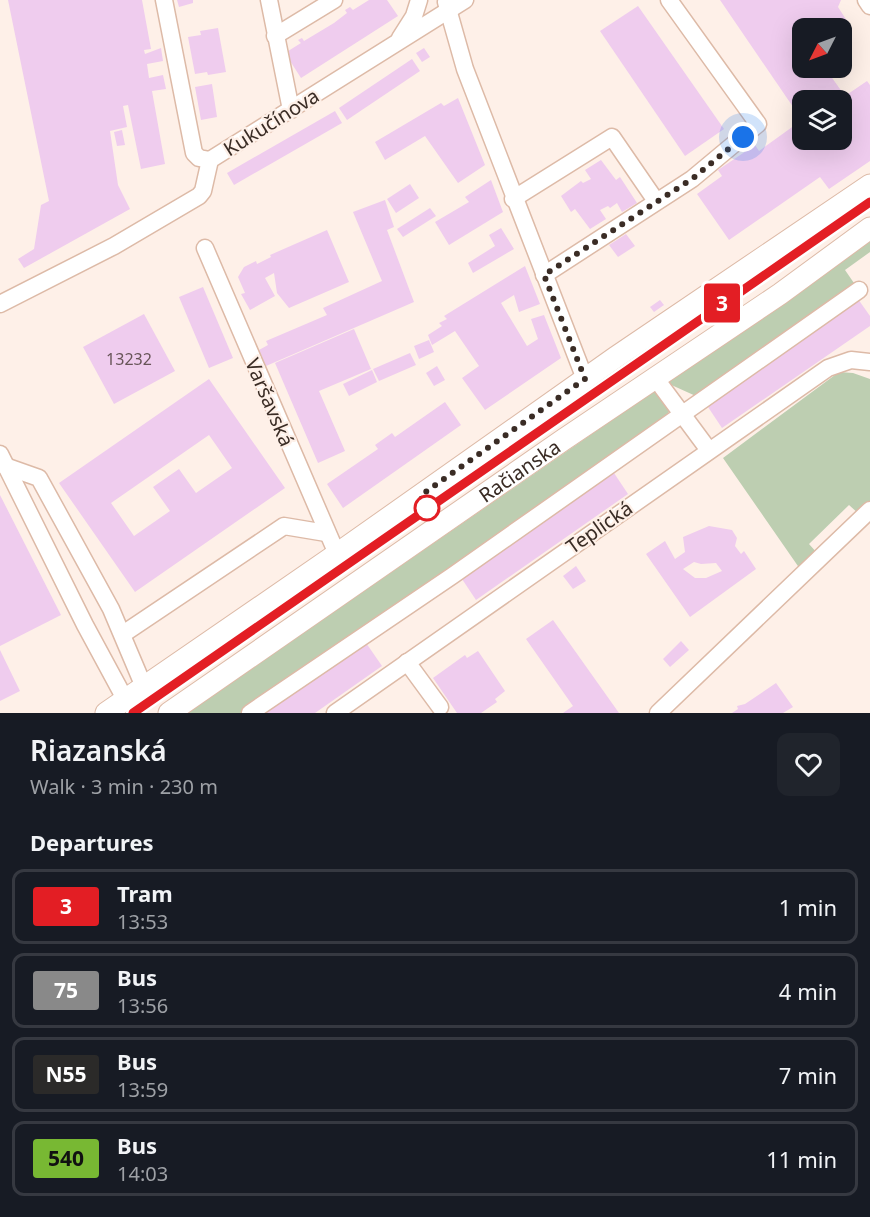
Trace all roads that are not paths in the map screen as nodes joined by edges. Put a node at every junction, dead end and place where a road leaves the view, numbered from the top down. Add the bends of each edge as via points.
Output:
1 (164, 0) edge
2 (269, 0) edge
3 (334, 0) edge
4 (419, 0) edge
5 (465, 0) edge
6 (669, 0) edge
7 (866, 0) edge
8 (446, 5) edge
9 (870, 6) edge
10 (275, 36) junction
11 (394, 46) junction
12 (291, 110) junction
13 (210, 160) junction
14 (870, 185) edge
15 (513, 199) junction
16 (656, 201) junction
17 (870, 228) edge
18 (205, 248) dead end
19 (544, 275) junction
20 (859, 290) dead end
21 (0, 304) edge
22 (870, 362) edge
23 (585, 379) junction
24 (662, 387) dead end
25 (682, 414) junction
26 (705, 445) dead end
27 (3, 460) edge
28 (870, 510) edge
29 (326, 533) junction
30 (337, 554) junction
31 (123, 634) junction
32 (407, 662) junction
33 (144, 687) junction
34 (125, 699) junction
35 (440, 707) dead end
36 (346, 710) edge
37 (106, 713) edge
38 (169, 713) edge
39 (250, 713) edge
40 (658, 713) edge

1 - 13 street via 194,153
2 - 10 street
3 - 10 street
4 - 11 street via 410,26
5 - 8 street, Kukučínova
6 - 16 street via 758,124 692,179
7 - 9 street
8 - 11 street, Kukučínova
8 - 15 street
10 - 12 street
11 - 12 street, Kukučínova
12 - 13 street, Kukučínova
13 - 21 street, Kukučínova via 199,196 114,246
14 - 23 main road, Račianska
15 - 16 street via 612,136
15 - 19 street
16 - 19 street
17 - 38 main road, Račianska via 780,294
18 - 29 street, Varšavská
19 - 23 street
20 - 25 street
22 - 32 street, Teplická via 851,360 828,368
23 - 30 main road, Račianska
24 - 25 street
25 - 26 street
25 - 39 street
27 - 31 street via 39,478
27 - 34 street
28 - 40 street
29 - 30 street, Varšavská
29 - 31 street via 284,526
30 - 33 main road, Račianska
31 - 33 street
32 - 35 street
32 - 36 street, Teplická
33 - 34 main road, Račianska
34 - 37 main road, Račianska

